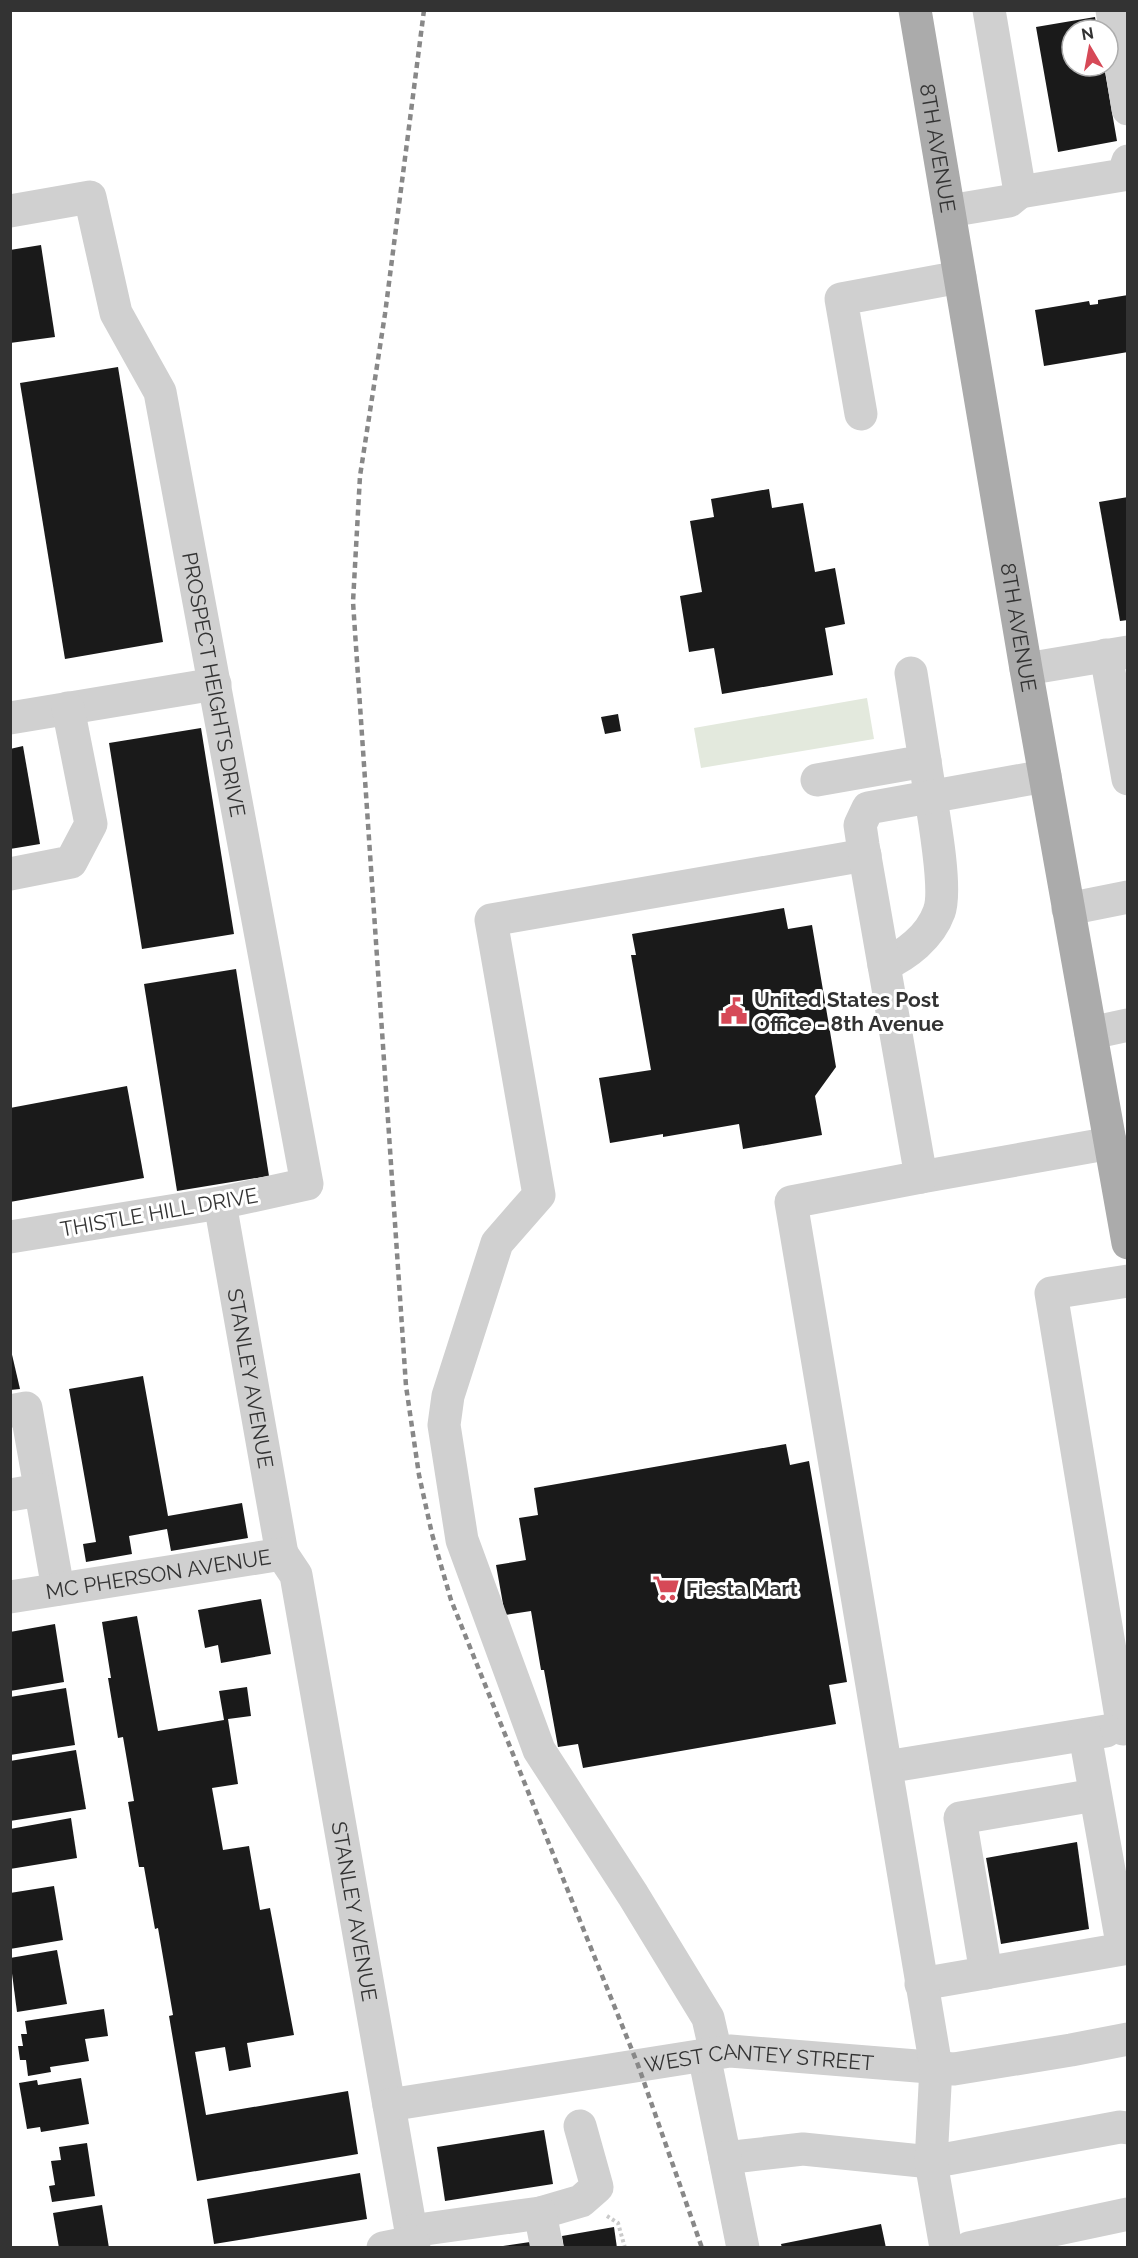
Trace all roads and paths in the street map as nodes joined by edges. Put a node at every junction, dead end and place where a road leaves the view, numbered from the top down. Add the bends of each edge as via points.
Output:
1 (915, 10) edge
2 (989, 10) edge
3 (1112, 10) edge
4 (1128, 109) edge
5 (1128, 161) edge
6 (1020, 192) junction
7 (949, 211) junction
8 (10, 212) edge
9 (960, 278) junction
10 (861, 414) dead end
11 (1117, 653) edge
12 (1026, 669) junction
13 (911, 673) dead end
14 (214, 684) junction
15 (68, 708) junction
16 (10, 718) edge
17 (925, 761) junction
18 (1045, 776) junction
19 (1128, 779) edge
20 (817, 780) dead end
21 (930, 797) junction
22 (865, 855) junction
23 (10, 874) edge
24 (1128, 897) edge
25 (1068, 909) junction
26 (884, 965) junction
27 (1128, 1025) edge
28 (1091, 1033) junction
29 (1118, 1159) edge
30 (921, 1177) junction
31 (307, 1184) joint
32 (220, 1203) junction
33 (10, 1237) edge
34 (1128, 1243) edge
35 (1128, 1281) edge
36 (23, 1419) edge
37 (25, 1493) edge
38 (289, 1564) junction
39 (58, 1589) junction
40 (10, 1597) edge
41 (1125, 1728) edge
42 (1085, 1735) junction
43 (886, 1767) junction
44 (1095, 1795) junction
45 (986, 1973) junction
46 (921, 1984) junction
47 (1128, 2039) edge
48 (710, 2054) junction
49 (936, 2067) junction
50 (389, 2105) junction
51 (580, 2126) dead end
52 (1128, 2128) edge
53 (725, 2158) junction
54 (931, 2162) junction
55 (540, 2213) junction
56 (1128, 2214) edge
57 (405, 2242) edge
58 (547, 2247) edge
59 (743, 2247) edge
60 (946, 2247) edge
61 (969, 2247) edge

1 - 7 main road, 8TH AVENUE
2 - 6 street
3 - 4 street
5 - 6 street via 1123,175
6 - 7 street via 1009,201
7 - 9 main road, 8TH AVENUE
8 - 14 street, PROSPECT HEIGHTS DRIVE via 90,197 116,313 160,392
9 - 10 street via 840,299
9 - 12 main road, 8TH AVENUE
11 - 12 street
11 - 19 street
12 - 18 main road, 8TH AVENUE
13 - 17 street
14 - 15 street
14 - 31 street, PROSPECT HEIGHTS DRIVE
15 - 16 street
15 - 23 street via 91,824 71,862
17 - 20 street
17 - 21 street
18 - 21 street
18 - 25 main road, 8TH AVENUE
21 - 22 street via 868,808 860,825
21 - 26 street via 942,881 940,911 912,948
22 - 26 street
22 - 48 street via 491,921 539,1195 497,1244 448,1396 444,1425 462,1540 539,1750 708,2018
24 - 25 street
25 - 28 main road, 8TH AVENUE
26 - 30 street
27 - 28 street
28 - 29 main road, 8TH AVENUE
29 - 30 street
29 - 34 main road, 8TH AVENUE
30 - 43 street via 791,1202
31 - 32 street, THISTLE HILL DRIVE
32 - 33 street, THISTLE HILL DRIVE
32 - 38 street, STANLEY AVENUE
35 - 41 street via 1051,1293
36 - 37 street
37 - 39 street
38 - 39 street, MC PHERSON AVENUE
38 - 50 street, STANLEY AVENUE
39 - 40 street, MC PHERSON AVENUE
41 - 42 street
42 - 43 street
42 - 44 street
43 - 46 street
44 - 45 street via 960,1818
44 - 45 street via 1123,1949
45 - 46 street
46 - 49 street
47 - 49 street, WEST CANTEY STREET via 954,2069
48 - 49 street, WEST CANTEY STREET via 730,2051
48 - 50 street, WEST CANTEY STREET
48 - 53 street
49 - 54 street
50 - 57 street, STANLEY AVENUE
51 - 55 street via 597,2187 580,2201
52 - 54 street
53 - 54 street via 803,2149
53 - 59 street
54 - 60 street
55 - 57 street
55 - 58 street
56 - 61 street

